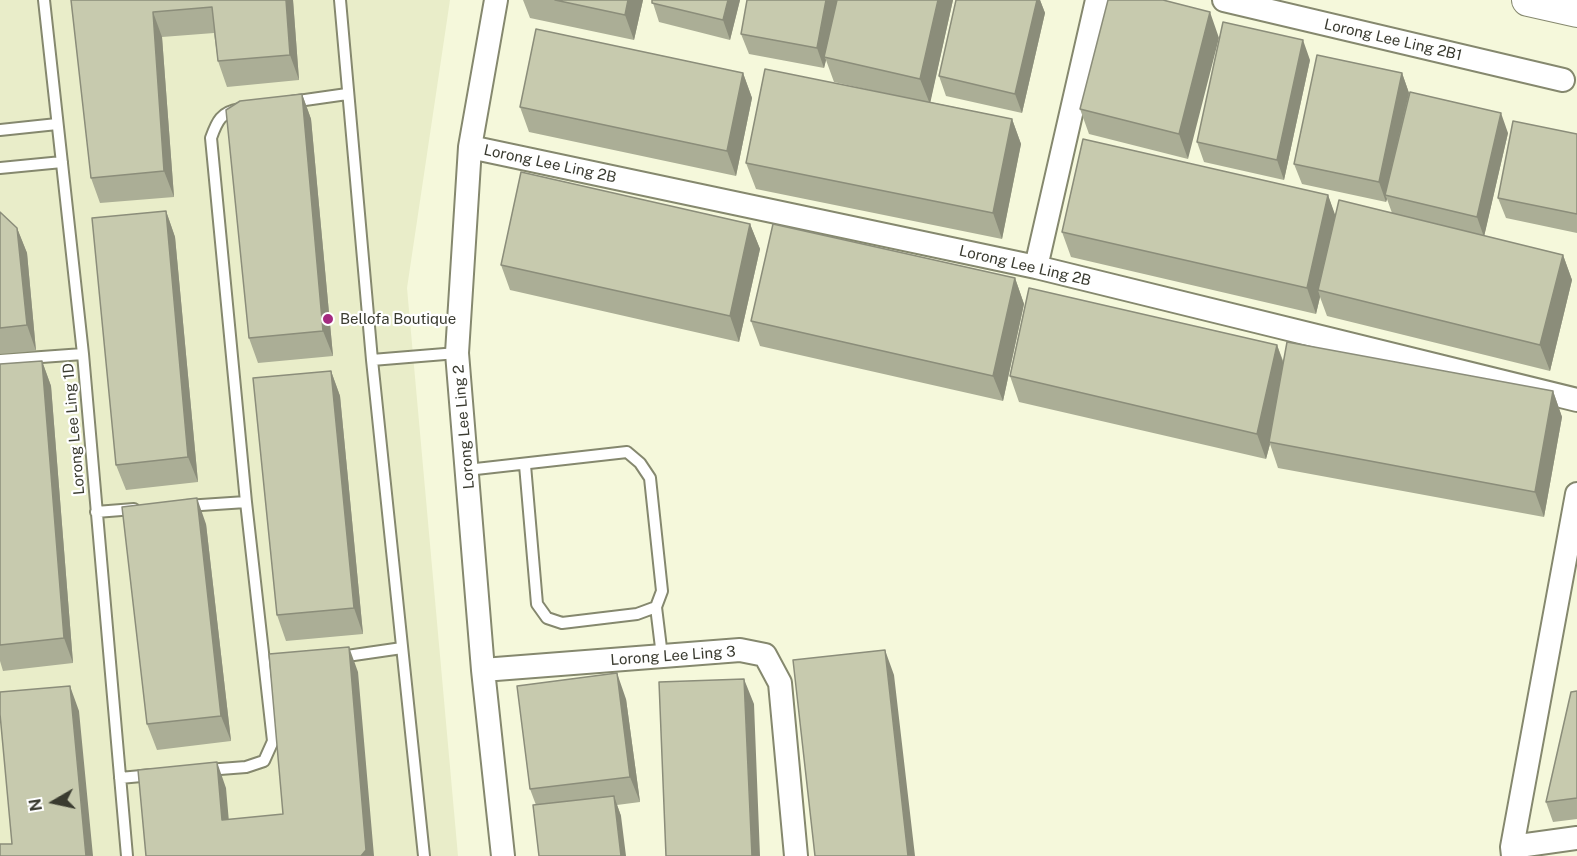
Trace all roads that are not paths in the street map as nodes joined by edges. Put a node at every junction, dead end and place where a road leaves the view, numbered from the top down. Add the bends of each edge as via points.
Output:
1 (44, 0) edge
2 (340, 0) edge
3 (496, 0) edge
4 (1097, 0) edge
5 (1224, 0) edge
6 (1528, 0) edge
7 (1577, 11) edge
8 (1563, 80) dead end
9 (347, 94) junction
10 (277, 104) edge
11 (254, 107) edge
12 (57, 124) junction
13 (0, 130) edge
14 (470, 147) junction
15 (62, 162) junction
16 (0, 168) edge
17 (1036, 267) junction
18 (457, 353) junction
19 (83, 354) junction
20 (0, 360) edge
21 (372, 360) junction
22 (1577, 400) edge
23 (525, 465) junction
24 (467, 471) junction
25 (1577, 494) edge
26 (246, 502) junction
27 (176, 507) edge
28 (142, 509) edge
29 (96, 512) junction
30 (656, 607) junction
31 (402, 648) junction
32 (662, 656) junction
33 (333, 658) edge
34 (483, 670) junction
35 (200, 771) edge
36 (166, 774) edge
37 (120, 778) junction
38 (1577, 838) edge
39 (1512, 851) edge
40 (127, 856) edge
41 (424, 856) edge
42 (503, 856) edge
43 (796, 856) edge

1 - 12 lane, Lorong Lee Ling 1D
2 - 9 lane
3 - 14 street, Lorong Lee Ling 2
4 - 17 street
5 - 8 street, Lorong Lee Ling 2B1
6 - 7 main road
9 - 10 lane
9 - 21 lane
11 - 26 lane via 230,110 217,119 211,138
12 - 13 lane
12 - 15 lane, Lorong Lee Ling 1D
14 - 17 street, Lorong Lee Ling 2B
14 - 18 street, Lorong Lee Ling 2
15 - 16 lane
15 - 19 lane, Lorong Lee Ling 1D
17 - 22 street, Lorong Lee Ling 2B
18 - 21 lane
18 - 24 street, Lorong Lee Ling 2
19 - 20 lane
19 - 29 lane, Lorong Lee Ling 1D
21 - 31 lane
23 - 24 lane
23 - 30 lane via 537,604 547,618 562,623 637,614
23 - 30 lane via 627,452 640,463 650,478 656,530 662,591
24 - 34 street, Lorong Lee Ling 2
25 - 39 street
26 - 27 lane
26 - 35 lane via 270,668 273,741 264,760 246,767
28 - 29 lane
29 - 37 lane, Lorong Lee Ling 1D
30 - 32 lane
31 - 33 lane
31 - 41 lane
32 - 34 street, Lorong Lee Ling 3
32 - 43 street, Lorong Lee Ling 3 via 740,650 765,655 780,683
34 - 42 street, Lorong Lee Ling 2
36 - 37 lane
37 - 40 lane, Lorong Lee Ling 1D
38 - 39 street

